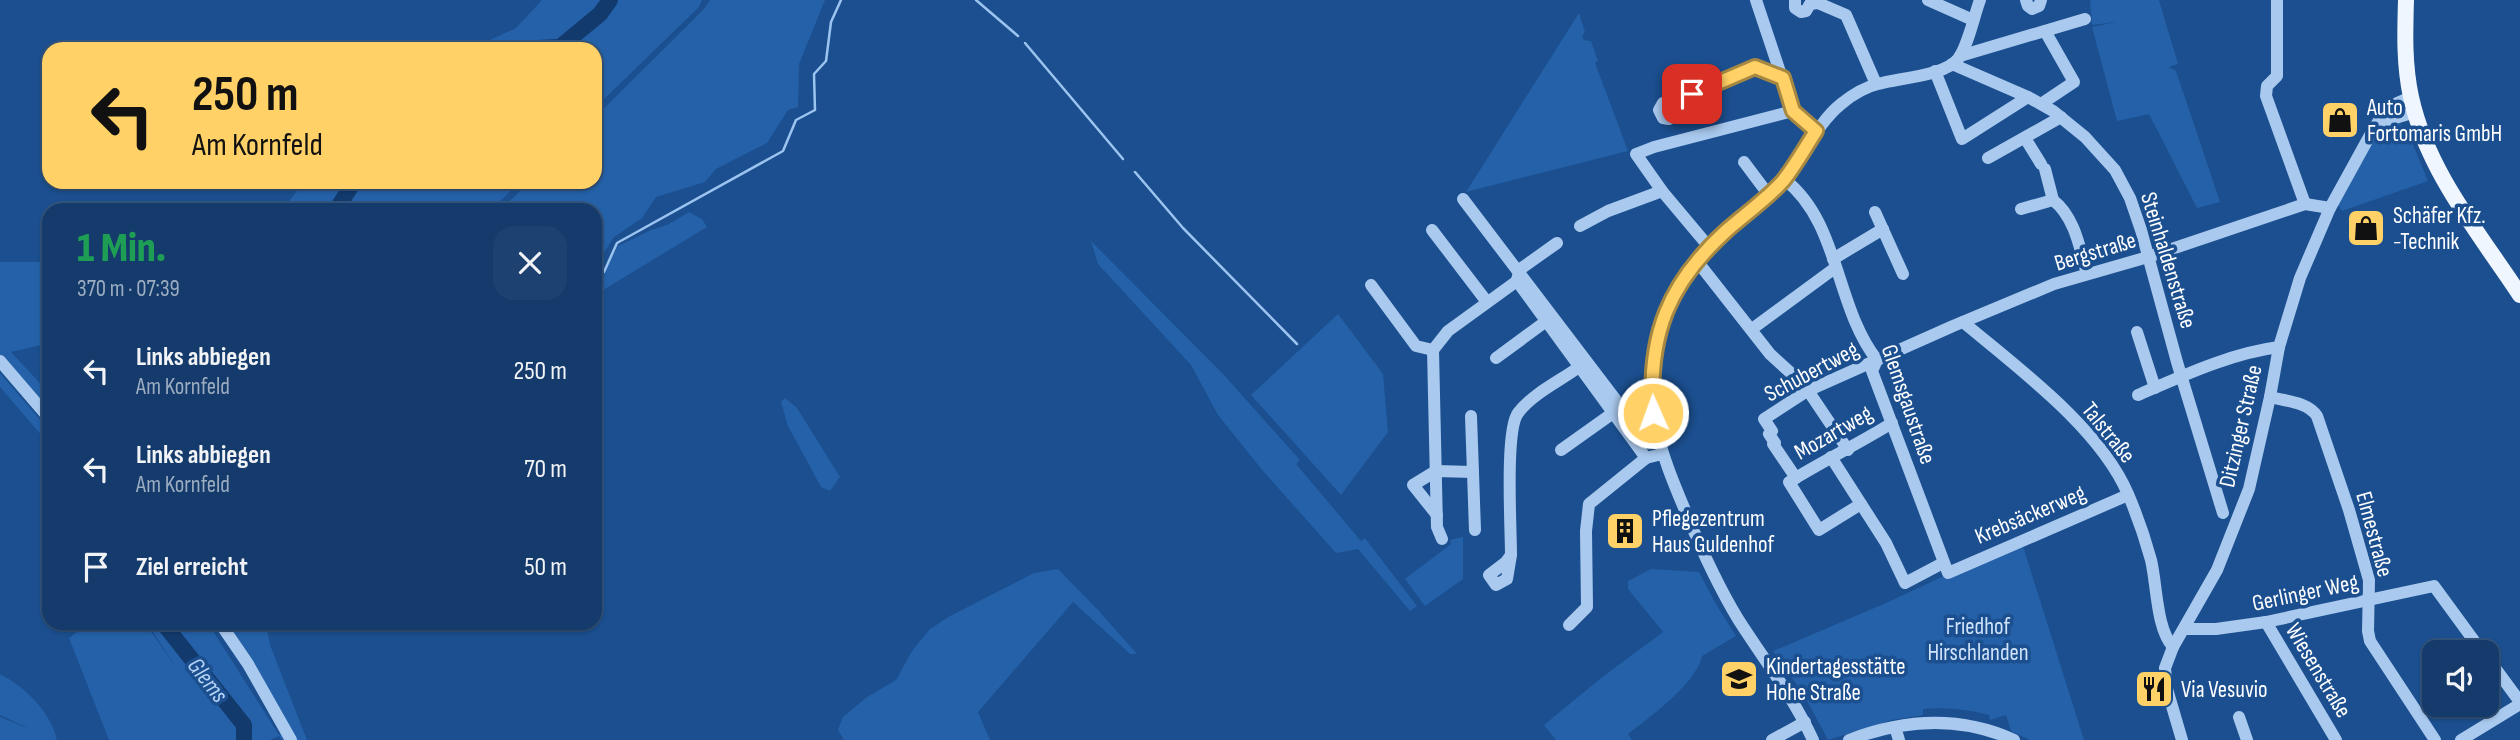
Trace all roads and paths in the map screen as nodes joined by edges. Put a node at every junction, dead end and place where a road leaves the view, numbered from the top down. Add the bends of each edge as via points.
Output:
1 (1756, 0) edge
2 (1795, 0) edge
3 (1928, 0) edge
4 (1980, 0) edge
5 (2026, 0) edge
6 (2041, 0) edge
7 (2277, 0) edge
8 (2406, 0) edge
9 (1809, 2) edge
10 (2085, 19) dead end
11 (1973, 20) junction
12 (2045, 32) junction
13 (1956, 60) junction
14 (1936, 71) junction
15 (1783, 78) junction
16 (1876, 84) junction
17 (2028, 97) junction
18 (1670, 103) dead end
19 (2041, 104) junction
20 (2413, 104) junction
21 (1793, 111) junction
22 (2061, 117) junction
23 (1816, 131) junction
24 (2025, 138) junction
25 (1988, 158) dead end
26 (1744, 162) dead end
27 (1784, 179) junction
28 (1662, 191) junction
29 (1768, 194) junction
30 (1464, 199) dead end
31 (2053, 200) junction
32 (2305, 204) junction
33 (2330, 208) junction
34 (2021, 209) dead end
35 (1875, 212) dead end
36 (1580, 226) dead end
37 (1883, 229) junction
38 (1432, 230) dead end
39 (1557, 243) dead end
40 (1709, 247) junction
41 (2148, 257) junction
42 (1697, 261) junction
43 (1834, 263) junction
44 (1903, 274) dead end
45 (2087, 274) junction
46 (1518, 276) junction
47 (1371, 285) dead end
48 (2520, 295) edge
49 (1487, 302) junction
50 (1545, 322) junction
51 (1963, 323) junction
52 (1752, 329) junction
53 (2137, 332) dead end
54 (2279, 347) junction
55 (1433, 350) junction
56 (1496, 358) dead end
57 (1877, 360) junction
58 (0, 361) edge
59 (1579, 367) junction
60 (2183, 377) junction
61 (2155, 388) junction
62 (1808, 392) junction
63 (2138, 395) dead end
64 (2270, 397) junction
65 (42, 410) edge
66 (1614, 413) junction
67 (1471, 416) dead end
68 (1765, 419) joint
69 (1892, 422) junction
70 (1647, 441) dead end
71 (1561, 450) dead end
72 (1848, 450) junction
73 (1662, 454) junction
74 (1831, 457) junction
75 (1646, 458) junction
76 (1436, 471) junction
77 (1473, 472) junction
78 (1796, 478) junction
79 (2128, 495) junction
80 (1861, 503) junction
81 (2223, 513) dead end
82 (1437, 514) junction
83 (1475, 530) dead end
84 (1442, 539) dead end
85 (1511, 555) dead end
86 (1945, 568) junction
87 (2369, 600) junction
88 (2266, 622) junction
89 (1569, 625) dead end
90 (2184, 629) junction
91 (224, 630) edge
92 (2473, 640) edge
93 (2173, 647) junction
94 (2499, 674) edge
95 (2520, 703) edge
96 (2239, 716) dead end
97 (1805, 722) junction
98 (1895, 727) junction
99 (291, 740) edge
100 (1772, 740) edge
101 (1813, 740) edge
102 (1849, 740) edge
103 (1899, 740) edge
104 (2014, 740) edge
105 (2182, 740) edge
106 (2247, 740) edge
107 (2336, 740) edge
108 (2435, 740) edge
109 (2461, 740) edge

1 - 15 street
2 - 9 street via 1795,8 1801,12
3 - 11 street
4 - 11 street
5 - 6 street via 2032,9
7 - 32 street via 2277,76 2267,86 2266,96
8 - 20 main road via 2404,36
9 - 16 street via 1846,15
10 - 12 street
11 - 13 street
12 - 13 street
12 - 19 street via 2074,82
13 - 14 street
13 - 17 street, Steinhaldenstraße
14 - 16 street
14 - 17 street via 1962,139
15 - 18 street via 1755,67
15 - 21 street
16 - 23 street via 1853,95
17 - 19 street, Steinhaldenstraße
19 - 22 street, Steinhaldenstraße
20 - 33 street, Ditzinger Straße via 2388,107
20 - 48 main road via 2448,187
21 - 23 street
21 - 28 street via 1636,154
22 - 24 street
22 - 41 street, Steinhaldenstraße via 2115,170 2130,198
23 - 27 street
24 - 25 street
24 - 31 street via 2043,167
26 - 29 street
27 - 29 street
27 - 43 street, Glemsgaustraße via 1808,205
28 - 36 street
28 - 40 street
29 - 40 street
30 - 46 street
31 - 34 street
31 - 45 street via 2068,216
32 - 33 street, Bergstraße
32 - 41 street, Bergstraße
33 - 54 street, Ditzinger Straße via 2300,278
35 - 37 street
37 - 43 street
37 - 44 street
38 - 49 street
39 - 46 street
40 - 42 street
41 - 45 street, Bergstraße
41 - 60 street, Steinhaldenstraße
42 - 52 street
42 - 73 street via 1670,302 1652,366 1653,413
43 - 52 street
43 - 57 street, Glemsgaustraße
45 - 51 street, Bergstraße
46 - 49 street
46 - 50 street
46 - 70 street
47 - 55 street via 1416,346
49 - 55 street via 1448,331
50 - 56 street
50 - 59 street
51 - 57 street, Bergstraße
51 - 79 street, Talstraße via 2074,419 2108,458
52 - 62 street
53 - 61 street
54 - 60 street
54 - 64 street, Ditzinger Straße
55 - 76 street
57 - 62 street, Schubertweg
57 - 69 street, Glemsgaustraße via 1872,371
58 - 65 street
59 - 66 street
59 - 85 street via 1527,404 1511,426
60 - 61 street
60 - 81 street, Steinhaldenstraße
61 - 63 street
62 - 68 street, Schubertweg
62 - 72 street
64 - 87 street, Elmestraße via 2306,406 2316,416 2349,510 2369,580
64 - 90 street, Ditzinger Straße via 2240,513 2217,570
66 - 71 street
66 - 75 street
67 - 77 street
68 - 78 street, Mozartweg via 1773,444
69 - 72 street, Mozartweg
69 - 86 street, Glemsgaustraße
72 - 74 street, Mozartweg
73 - 75 street
73 - 97 street via 1722,591
74 - 78 street, Mozartweg
74 - 80 street
75 - 89 street via 1589,504 1587,607
76 - 77 street
76 - 82 street
76 - 82 street via 1413,485
77 - 83 street
78 - 80 street, Mozartweg via 1789,482 1819,530
79 - 86 street, Krebsäckerweg
79 - 93 street, Talstraße via 2151,560 2164,634
80 - 86 street, Krebsäckerweg via 1905,583
82 - 84 street
87 - 88 street, Gerlinger Weg
87 - 92 street, Gerlinger Weg via 2434,586
87 - 108 street, Elmestraße via 2368,631 2373,648
88 - 90 street, Gerlinger Weg
88 - 107 street, Wiesenstraße
90 - 93 street, Ditzinger Straße
91 - 99 street
93 - 105 street, Ditzinger Straße via 2165,681
94 - 95 street
95 - 109 street
96 - 106 street
97 - 100 street
97 - 101 street
98 - 102 street
98 - 103 street
98 - 104 street via 1954,722

